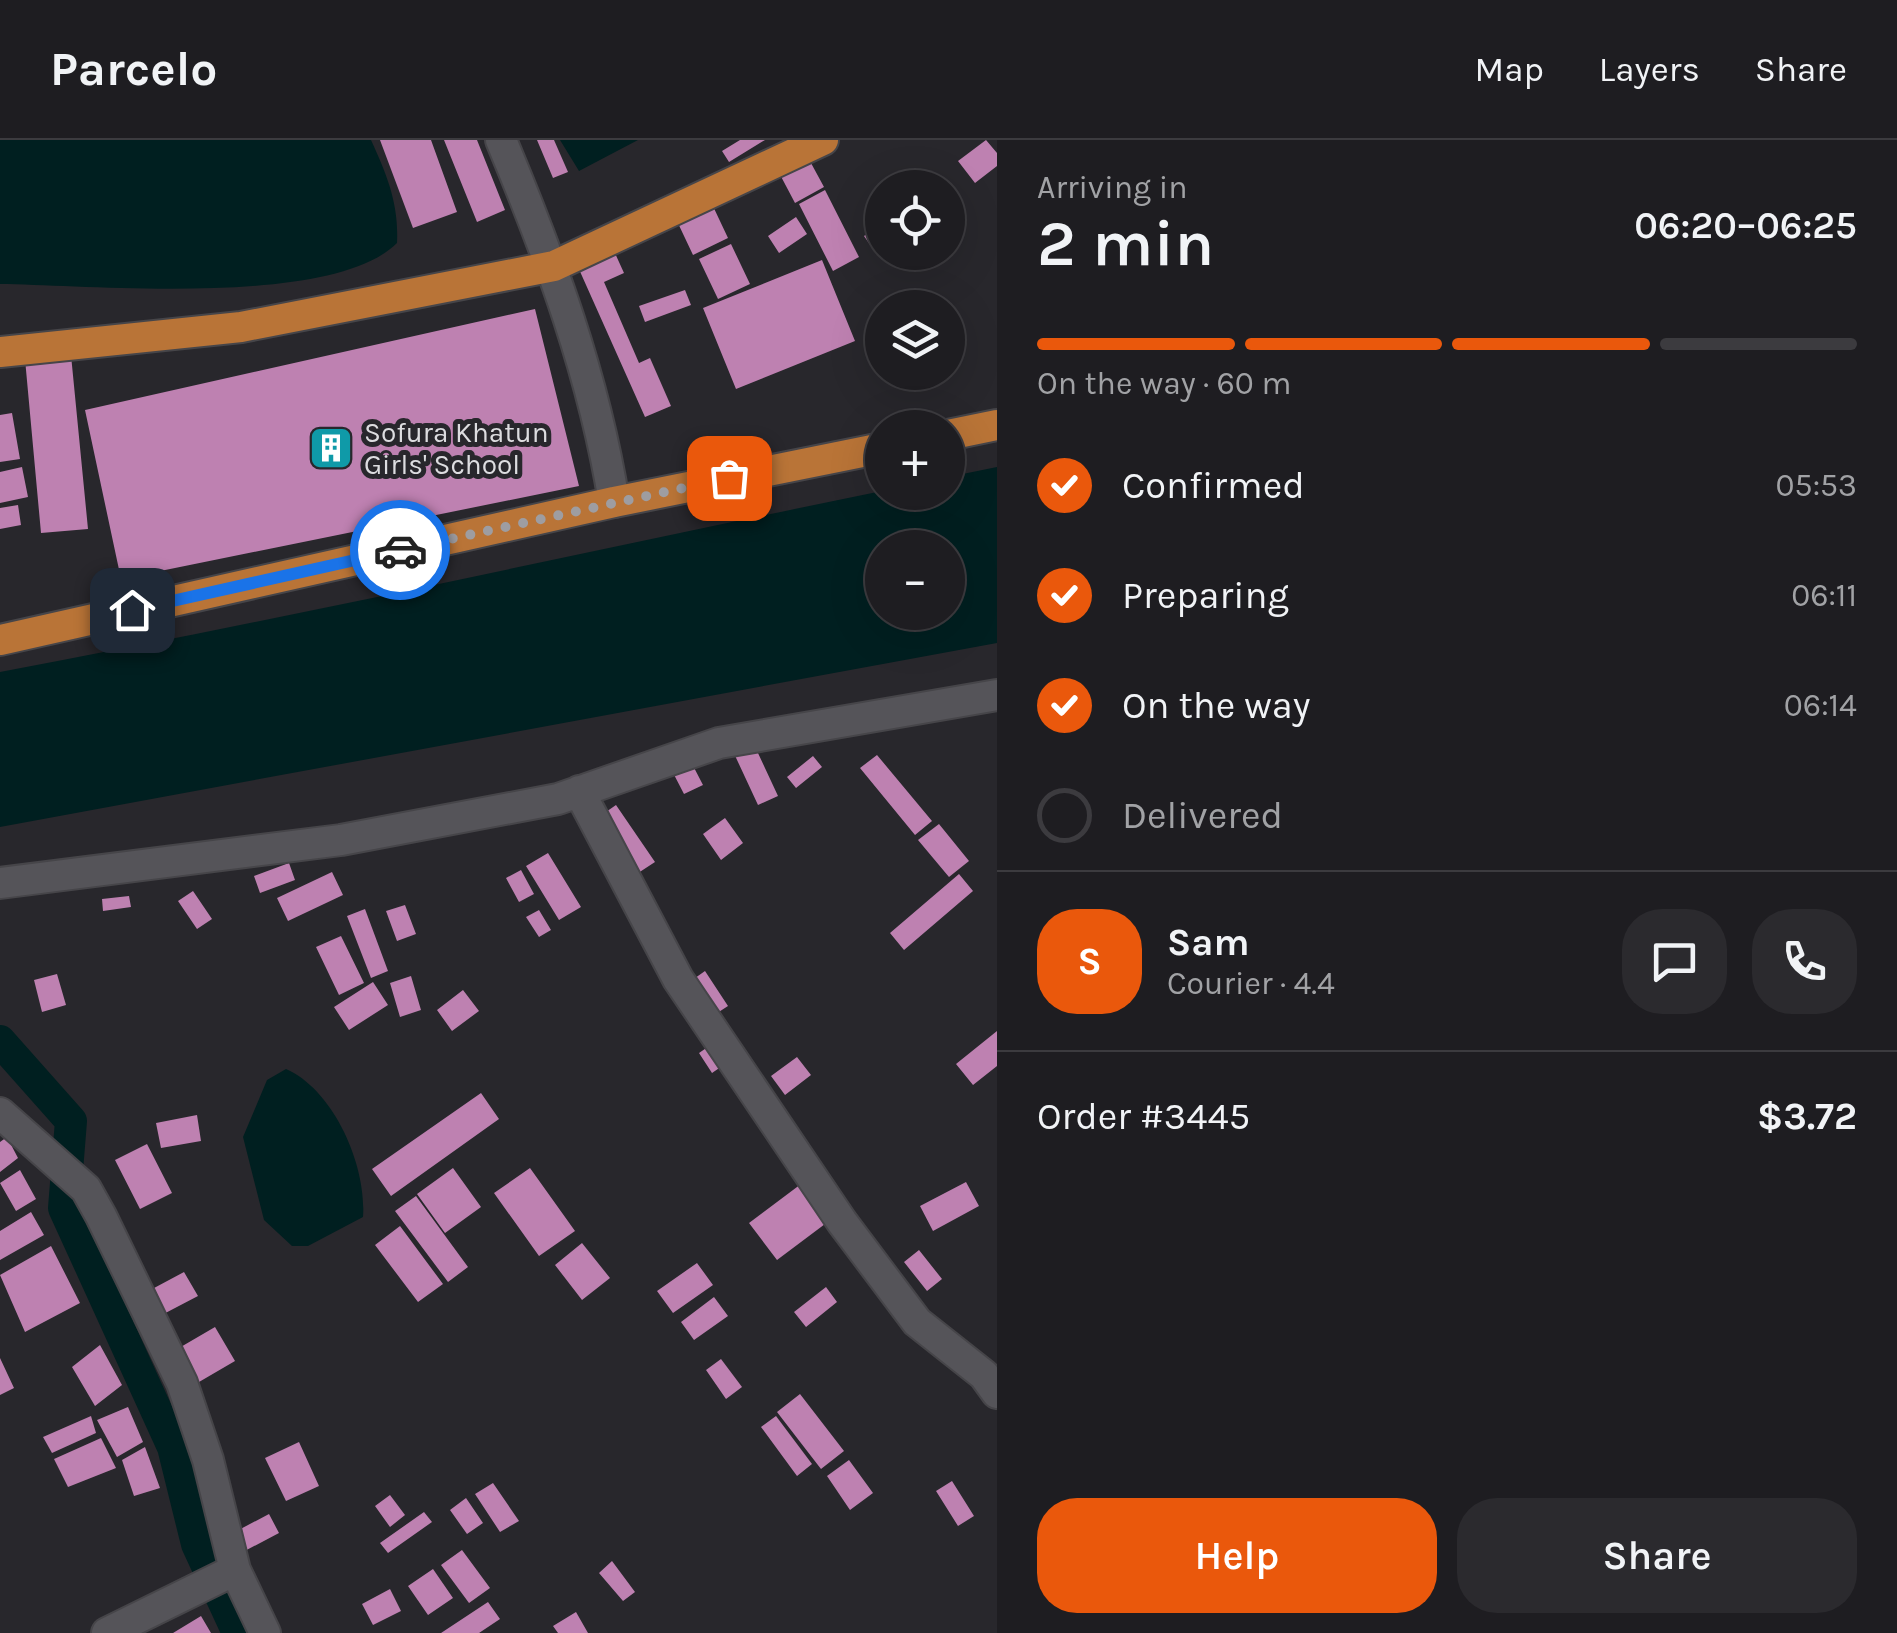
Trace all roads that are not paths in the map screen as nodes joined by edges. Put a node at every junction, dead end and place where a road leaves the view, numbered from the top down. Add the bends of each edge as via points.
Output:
1 (500, 140) edge
2 (823, 140) edge
3 (554, 266) junction
4 (0, 352) edge
5 (997, 425) edge
6 (965, 432) edge
7 (865, 451) edge
8 (614, 502) junction
9 (0, 640) edge
10 (997, 695) edge
11 (579, 791) junction
12 (0, 882) edge
13 (0, 1113) edge
14 (997, 1393) edge
15 (236, 1570) junction
16 (107, 1633) edge
17 (266, 1633) edge

1 - 3 street
2 - 3 main road
3 - 4 main road via 241,327
3 - 8 street via 605,444
5 - 6 main road
7 - 8 main road
8 - 9 main road
10 - 11 street via 719,743
11 - 12 street via 341,840
11 - 14 street via 678,979 842,1222 917,1322
13 - 15 street via 86,1189 100,1216 182,1383
15 - 16 street
15 - 17 street

